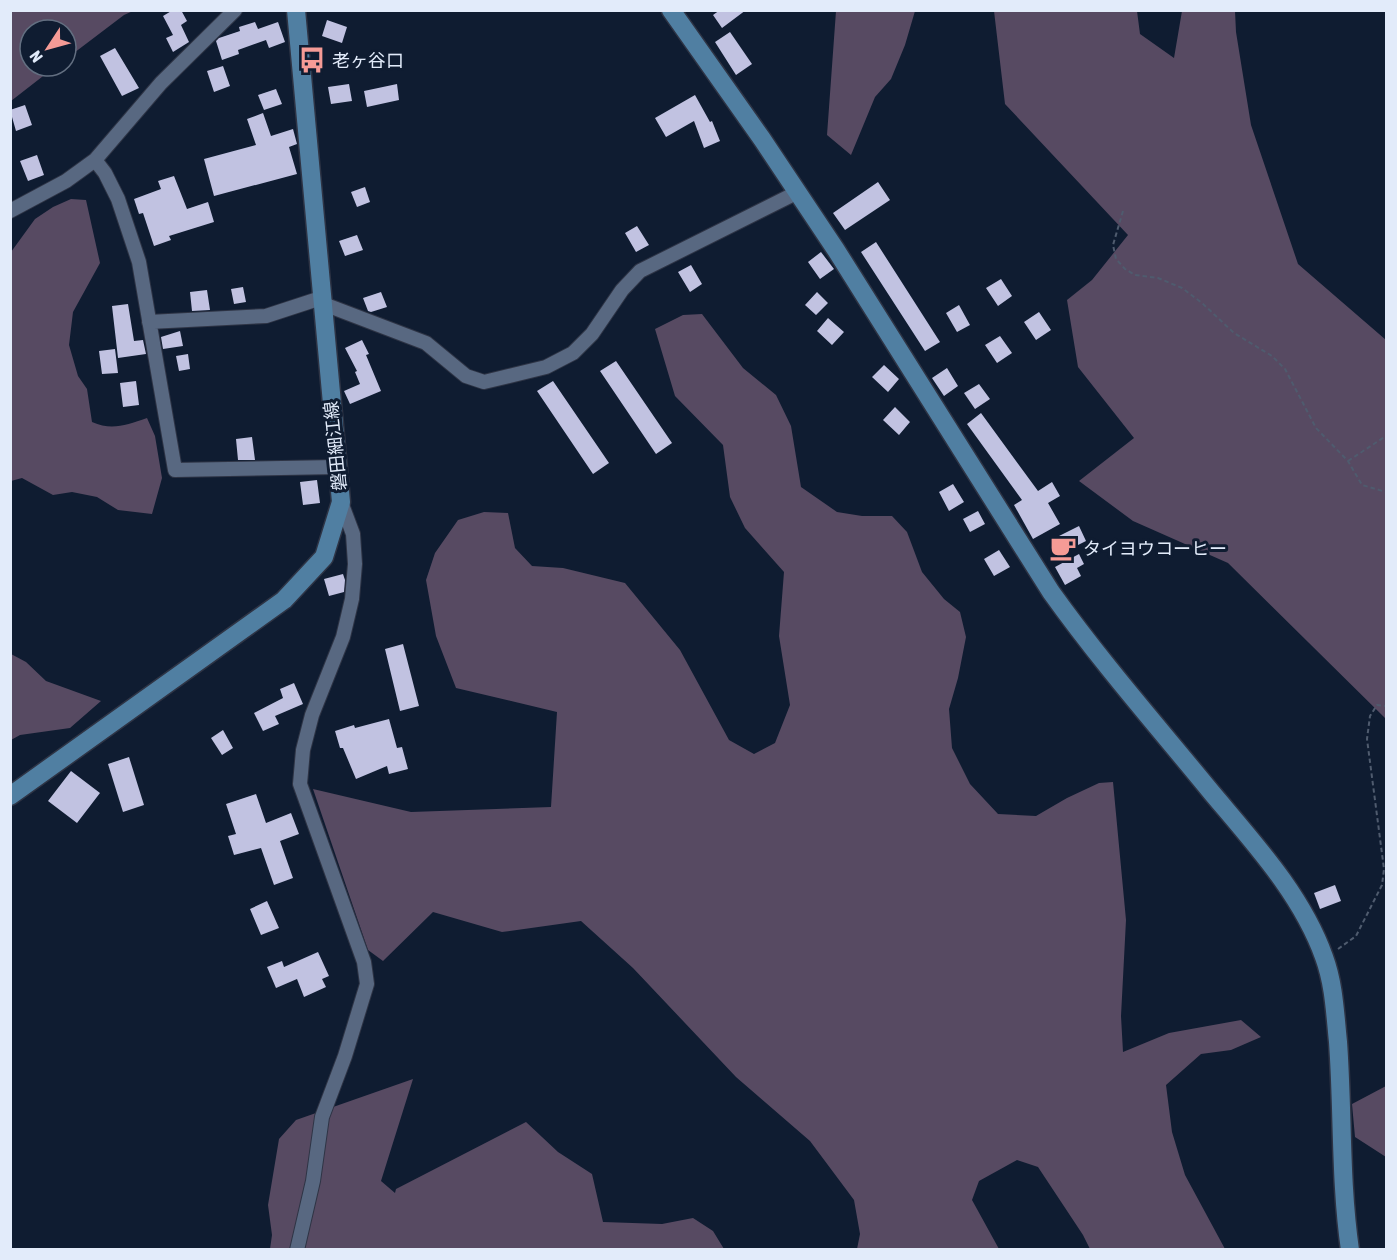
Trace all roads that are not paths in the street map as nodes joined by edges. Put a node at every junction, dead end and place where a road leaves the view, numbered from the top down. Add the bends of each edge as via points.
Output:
1 (235, 10) edge
2 (296, 10) edge
3 (671, 10) edge
4 (94, 160) junction
5 (798, 192) junction
6 (10, 211) edge
7 (321, 300) junction
8 (149, 322) junction
9 (337, 467) junction
10 (340, 502) junction
11 (10, 796) edge
12 (297, 1250) edge
13 (1350, 1250) edge

1 - 4 street via 161,83
2 - 7 street, 磐田細江線
3 - 5 street
4 - 6 street via 66,181
4 - 8 street via 118,199 139,262
5 - 7 street via 640,271 573,353 546,368 507,378 483,382 466,376 426,343
5 - 13 street via 1051,592 1263,855 1290,892 1325,957 1334,998 1342,1095 1343,1190
7 - 8 street via 266,315
7 - 9 street, 磐田細江線
8 - 9 street via 175,470
9 - 10 street, 磐田細江線
10 - 11 street, 磐田細江線 via 324,557 284,600
10 - 12 street via 353,534 352,599 343,637 312,715 300,784 364,962 367,984 322,1117

